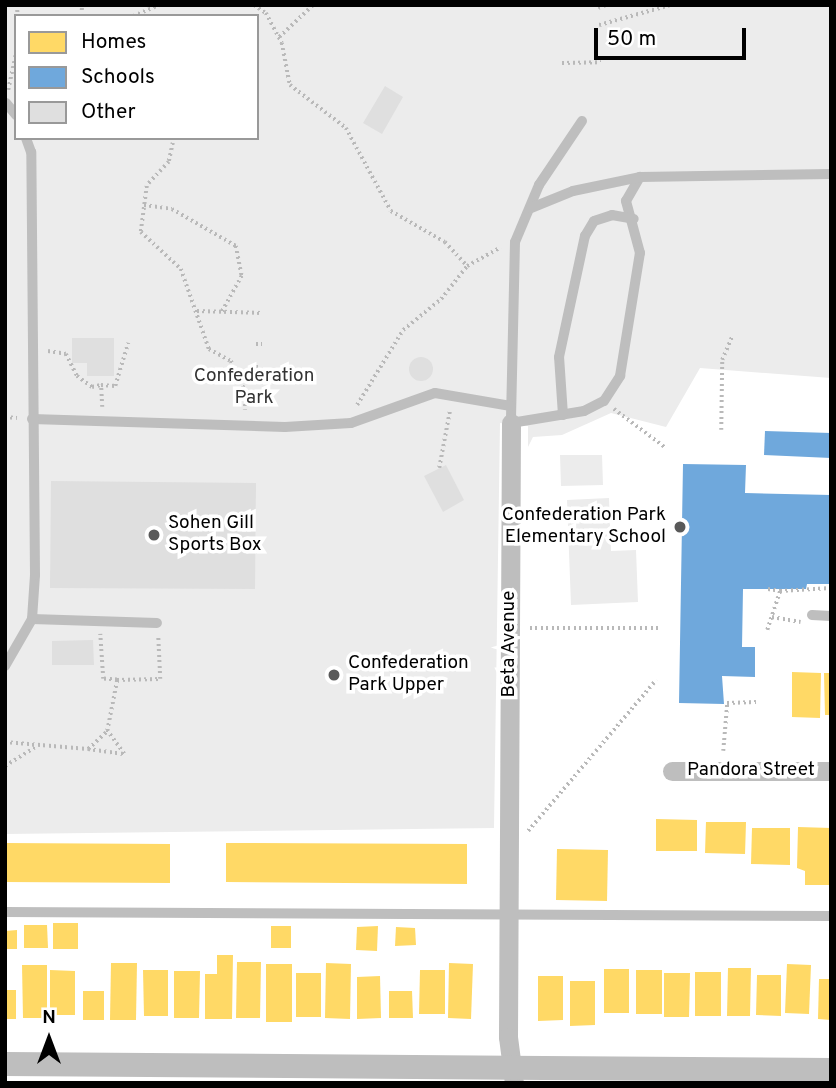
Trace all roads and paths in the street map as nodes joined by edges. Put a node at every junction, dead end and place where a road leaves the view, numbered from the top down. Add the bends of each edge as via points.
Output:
1 (159, 5) edge
2 (254, 5) edge
3 (313, 5) edge
4 (606, 5) edge
5 (670, 5) edge
6 (598, 8) dead end
7 (139, 14) edge
8 (599, 24) dead end
9 (279, 37) junction
10 (14, 61) edge
11 (562, 62) dead end
12 (601, 62) dead end
13 (6, 103) edge
14 (582, 121) dead end
15 (27, 140) edge
16 (173, 143) dead end
17 (831, 174) edge
18 (640, 177) junction
19 (144, 205) junction
20 (531, 208) junction
21 (634, 219) junction
22 (515, 242) junction
23 (467, 267) junction
24 (197, 311) junction
25 (222, 312) junction
26 (261, 313) dead end
27 (732, 335) dead end
28 (128, 343) dead end
29 (32, 352) junction
30 (101, 385) junction
31 (246, 393) dead end
32 (453, 397) junction
33 (604, 401) junction
34 (511, 415) junction
35 (563, 415) junction
36 (32, 419) junction
37 (101, 422) junction
38 (351, 423) junction
39 (721, 430) dead end
40 (666, 448) dead end
41 (439, 468) dead end
42 (831, 588) edge
43 (768, 589) dead end
44 (780, 591) junction
45 (812, 615) joint
46 (831, 615) edge
47 (772, 616) junction
48 (32, 620) junction
49 (157, 623) joint
50 (99, 624) junction
51 (510, 628) junction
52 (660, 628) dead end
53 (767, 630) dead end
54 (5, 666) edge
55 (117, 680) junction
56 (656, 680) dead end
57 (756, 702) dead end
58 (107, 730) junction
59 (5, 742) edge
60 (38, 746) junction
61 (88, 749) junction
62 (5, 766) edge
63 (672, 771) dead end
64 (723, 771) junction
65 (831, 771) edge
66 (527, 832) dead end
67 (5, 912) edge
68 (509, 912) junction
69 (831, 916) edge
70 (5, 1064) edge
71 (831, 1070) edge
72 (513, 1075) edge

1 - 7 path
2 - 9 path via 265,13
3 - 9 path
4 - 6 path
5 - 8 path
9 - 23 path via 290,85 346,128 391,211 444,242
10 - 13 path
11 - 12 path
14 - 20 lane, Beta Avenue via 551,164
15 - 29 lane via 31,152
16 - 19 path via 169,162 147,186
17 - 18 lane
18 - 20 lane via 573,191
18 - 21 lane via 626,201
19 - 24 path via 141,232 181,269
19 - 25 path via 172,209 236,246 242,276
20 - 22 lane, Beta Avenue
21 - 33 lane via 640,253 630,318 620,376
21 - 35 lane via 612,215 594,221 585,236 559,357
22 - 23 path
22 - 34 lane, Beta Avenue
23 - 38 path via 441,299 403,330 358,401
24 - 25 path
24 - 31 path via 209,349 231,361
25 - 26 path
27 - 39 path via 722,360
28 - 30 path via 115,386
29 - 30 path via 66,354 77,376 92,387
29 - 36 lane
30 - 37 path
32 - 34 lane
32 - 38 lane via 435,393
32 - 41 path
33 - 35 lane
33 - 40 path
34 - 35 lane
34 - 51 street, Beta Avenue
36 - 37 lane
36 - 48 lane
37 - 38 lane via 210,428
42 - 44 path
43 - 44 path
44 - 47 path
45 - 46 lane
45 - 47 path via 798,625
47 - 53 path
48 - 50 lane
48 - 54 lane
49 - 50 lane
49 - 55 path via 160,679
50 - 55 path via 103,679
51 - 52 path
51 - 68 street, Beta Avenue
55 - 58 path
56 - 66 path
57 - 64 path via 727,703
58 - 61 path
58 - 61 path via 124,754
59 - 60 path
60 - 61 path
60 - 62 path
63 - 64 street, Pandora Street
64 - 65 street, Pandora Street
67 - 68 lane
68 - 69 lane
68 - 72 street, Beta Avenue
70 - 72 street
71 - 72 street

